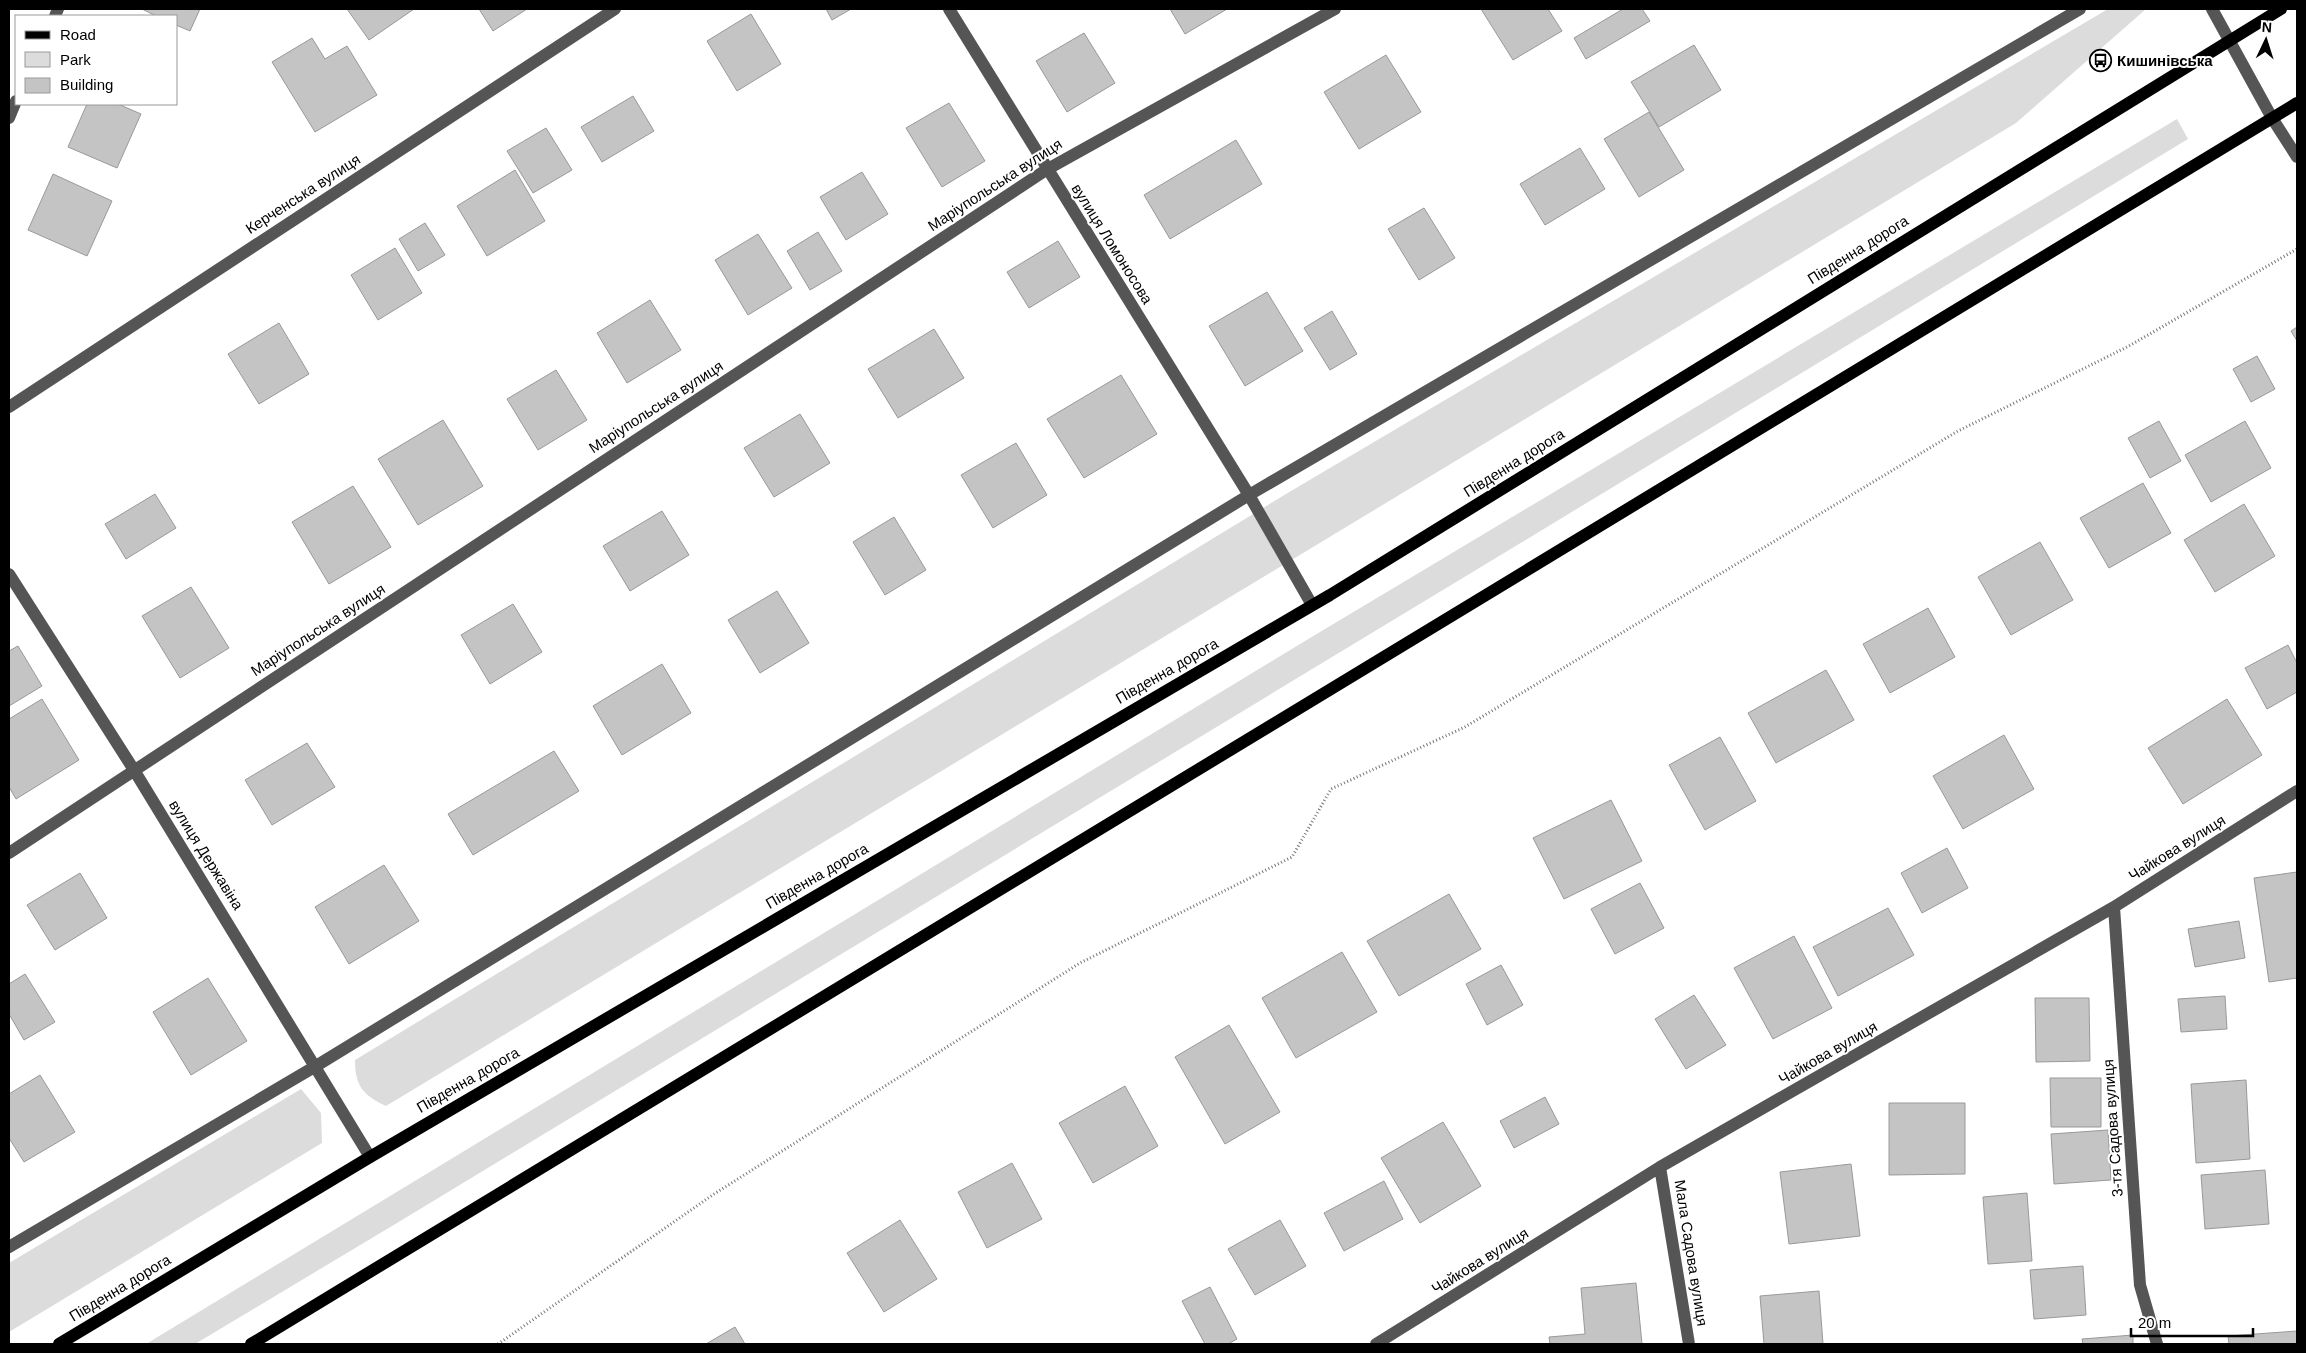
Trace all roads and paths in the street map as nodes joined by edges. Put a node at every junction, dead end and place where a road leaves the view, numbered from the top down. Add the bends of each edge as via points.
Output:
1 (615, 9) edge
2 (949, 9) edge
3 (1335, 9) edge
4 (2080, 9) edge
5 (2212, 9) edge
6 (2281, 9) edge
7 (2229, 40) junction
8 (15, 103) edge
9 (2297, 103) edge
10 (9, 118) edge
11 (2272, 118) junction
12 (2297, 157) edge
13 (1046, 170) junction
14 (2297, 249) edge
15 (9, 407) edge
16 (1249, 495) junction
17 (9, 574) edge
18 (1312, 605) junction
19 (134, 770) junction
20 (2297, 791) edge
21 (9, 853) edge
22 (2114, 907) junction
23 (316, 1066) junction
24 (370, 1157) junction
25 (1660, 1167) junction
26 (9, 1247) edge
27 (59, 1344) edge
28 (250, 1344) edge
29 (498, 1344) edge
30 (1376, 1344) edge
31 (1689, 1344) edge
32 (2157, 1344) edge

1 - 15 street, Керченська вулиця
2 - 13 street, вулиця Ломоносова
3 - 13 street, Маріупольська вулиця
4 - 16 street
5 - 7 street
6 - 7 main road, Південна дорога
7 - 11 street
7 - 18 main road, Південна дорога
8 - 10 street
9 - 11 main road
11 - 12 street
11 - 28 main road
13 - 16 street, вулиця Ломоносова
13 - 19 street, Маріупольська вулиця
14 - 29 path via 2129,346 1958,431 1465,727 1331,789 1292,857 1080,963 714,1194
16 - 18 street, вулиця Ломоносова
16 - 23 street
17 - 19 street, вулиця Державіна
18 - 24 main road, Південна дорога
19 - 21 street, Маріупольська вулиця
19 - 23 street, вулиця Державіна
20 - 22 street, Чайкова вулиця
22 - 25 street, Чайкова вулиця
22 - 32 street, 3-тя Садова вулиця via 2140,1285
23 - 24 street, вулиця Державіна
23 - 26 street
24 - 27 main road, Південна дорога
25 - 30 street, Чайкова вулиця
25 - 31 street, Мала Садова вулиця

